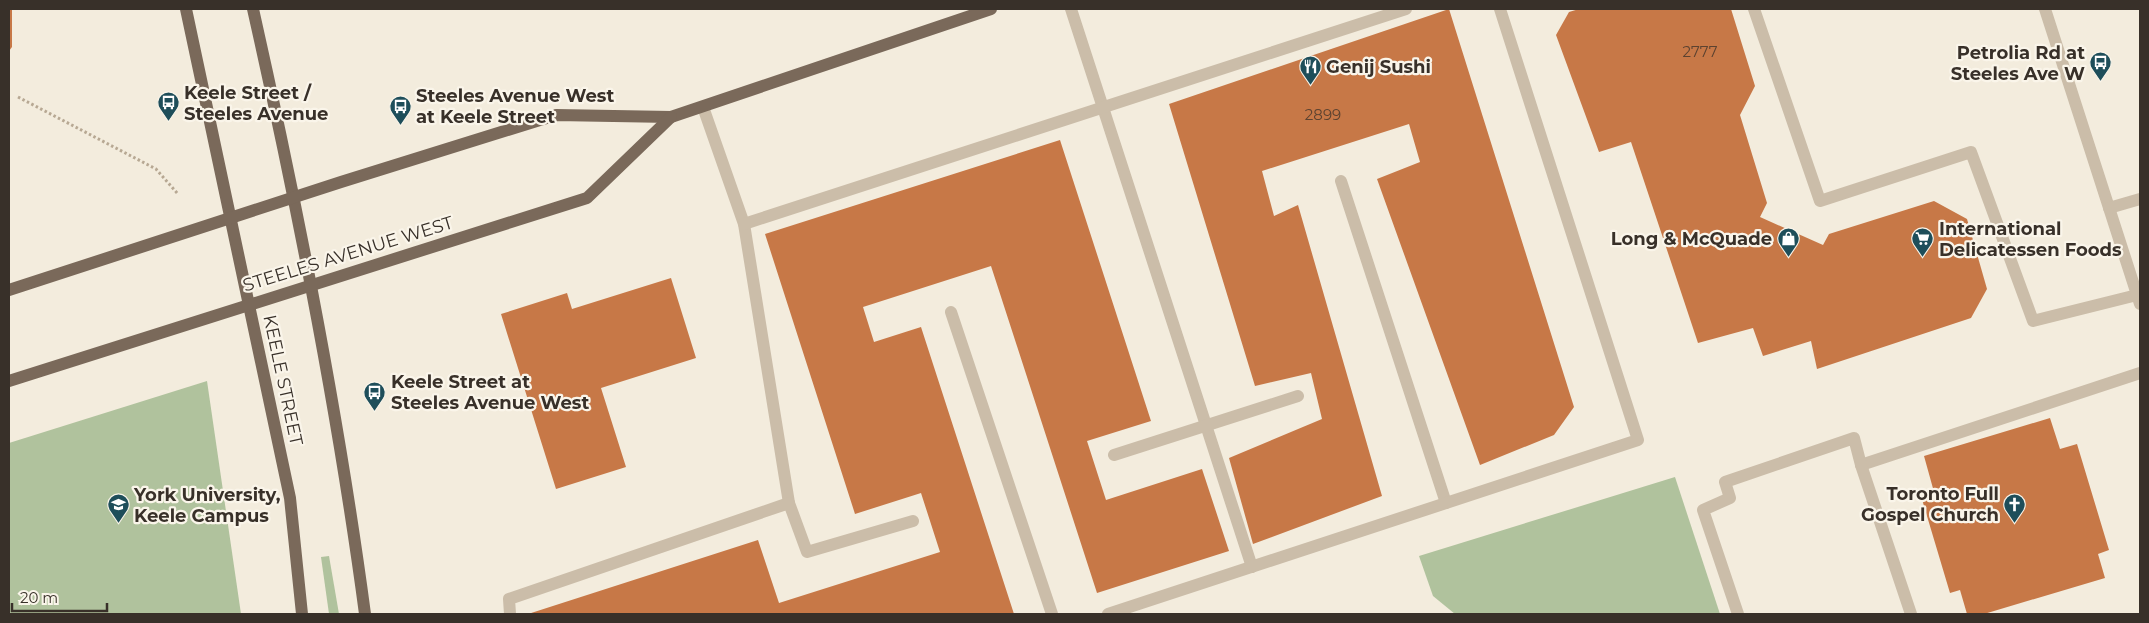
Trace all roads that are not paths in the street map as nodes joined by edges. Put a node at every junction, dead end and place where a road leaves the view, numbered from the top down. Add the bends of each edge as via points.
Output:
1 (186, 9) edge
2 (253, 9) edge
3 (991, 9) edge
4 (1071, 9) edge
5 (1406, 9) edge
6 (1500, 9) edge
7 (1754, 9) edge
8 (2045, 9) edge
9 (703, 107) junction
10 (1104, 107) junction
11 (671, 118) junction
12 (1341, 181) dead end
13 (295, 197) junction
14 (2140, 199) edge
15 (2109, 208) junction
16 (232, 219) junction
17 (744, 224) junction
18 (2135, 270) edge
19 (312, 285) junction
20 (9, 290) edge
21 (2139, 300) edge
22 (249, 303) junction
23 (951, 312) dead end
24 (2140, 373) edge
25 (9, 381) edge
26 (1298, 396) dead end
27 (1206, 426) junction
28 (1114, 455) dead end
29 (1861, 465) junction
30 (789, 503) junction
31 (1446, 503) junction
32 (913, 521) dead end
33 (1252, 567) junction
34 (302, 614) edge
35 (365, 614) edge
36 (510, 614) edge
37 (1052, 614) edge
38 (1108, 614) edge
39 (1738, 614) edge
40 (1911, 614) edge

1 - 16 main road, KEELE STREET
2 - 13 main road
3 - 9 main road, STEELES AVENUE WEST
4 - 10 street
5 - 10 street
6 - 31 street via 1638,440
7 - 21 street via 1820,201 1971,152 2032,321
8 - 15 street
9 - 11 main road, STEELES AVENUE WEST
9 - 17 street
10 - 17 street
10 - 27 street
11 - 13 main road, STEELES AVENUE WEST via 556,115
11 - 19 main road, STEELES AVENUE WEST via 587,198
12 - 31 street
13 - 16 main road, STEELES AVENUE WEST
13 - 19 main road
14 - 15 street
15 - 18 street
16 - 20 main road, STEELES AVENUE WEST
16 - 22 main road, KEELE STREET
17 - 30 street
18 - 21 street
19 - 22 main road, STEELES AVENUE WEST
19 - 35 main road
22 - 25 main road, STEELES AVENUE WEST
22 - 34 main road, KEELE STREET via 290,498
23 - 37 street
24 - 29 street
26 - 27 street
27 - 28 street
27 - 33 street
29 - 39 street via 1854,438 1725,482 1730,498 1703,510
29 - 40 street
30 - 32 street via 807,552
30 - 36 street via 509,599
31 - 33 street
33 - 38 street

